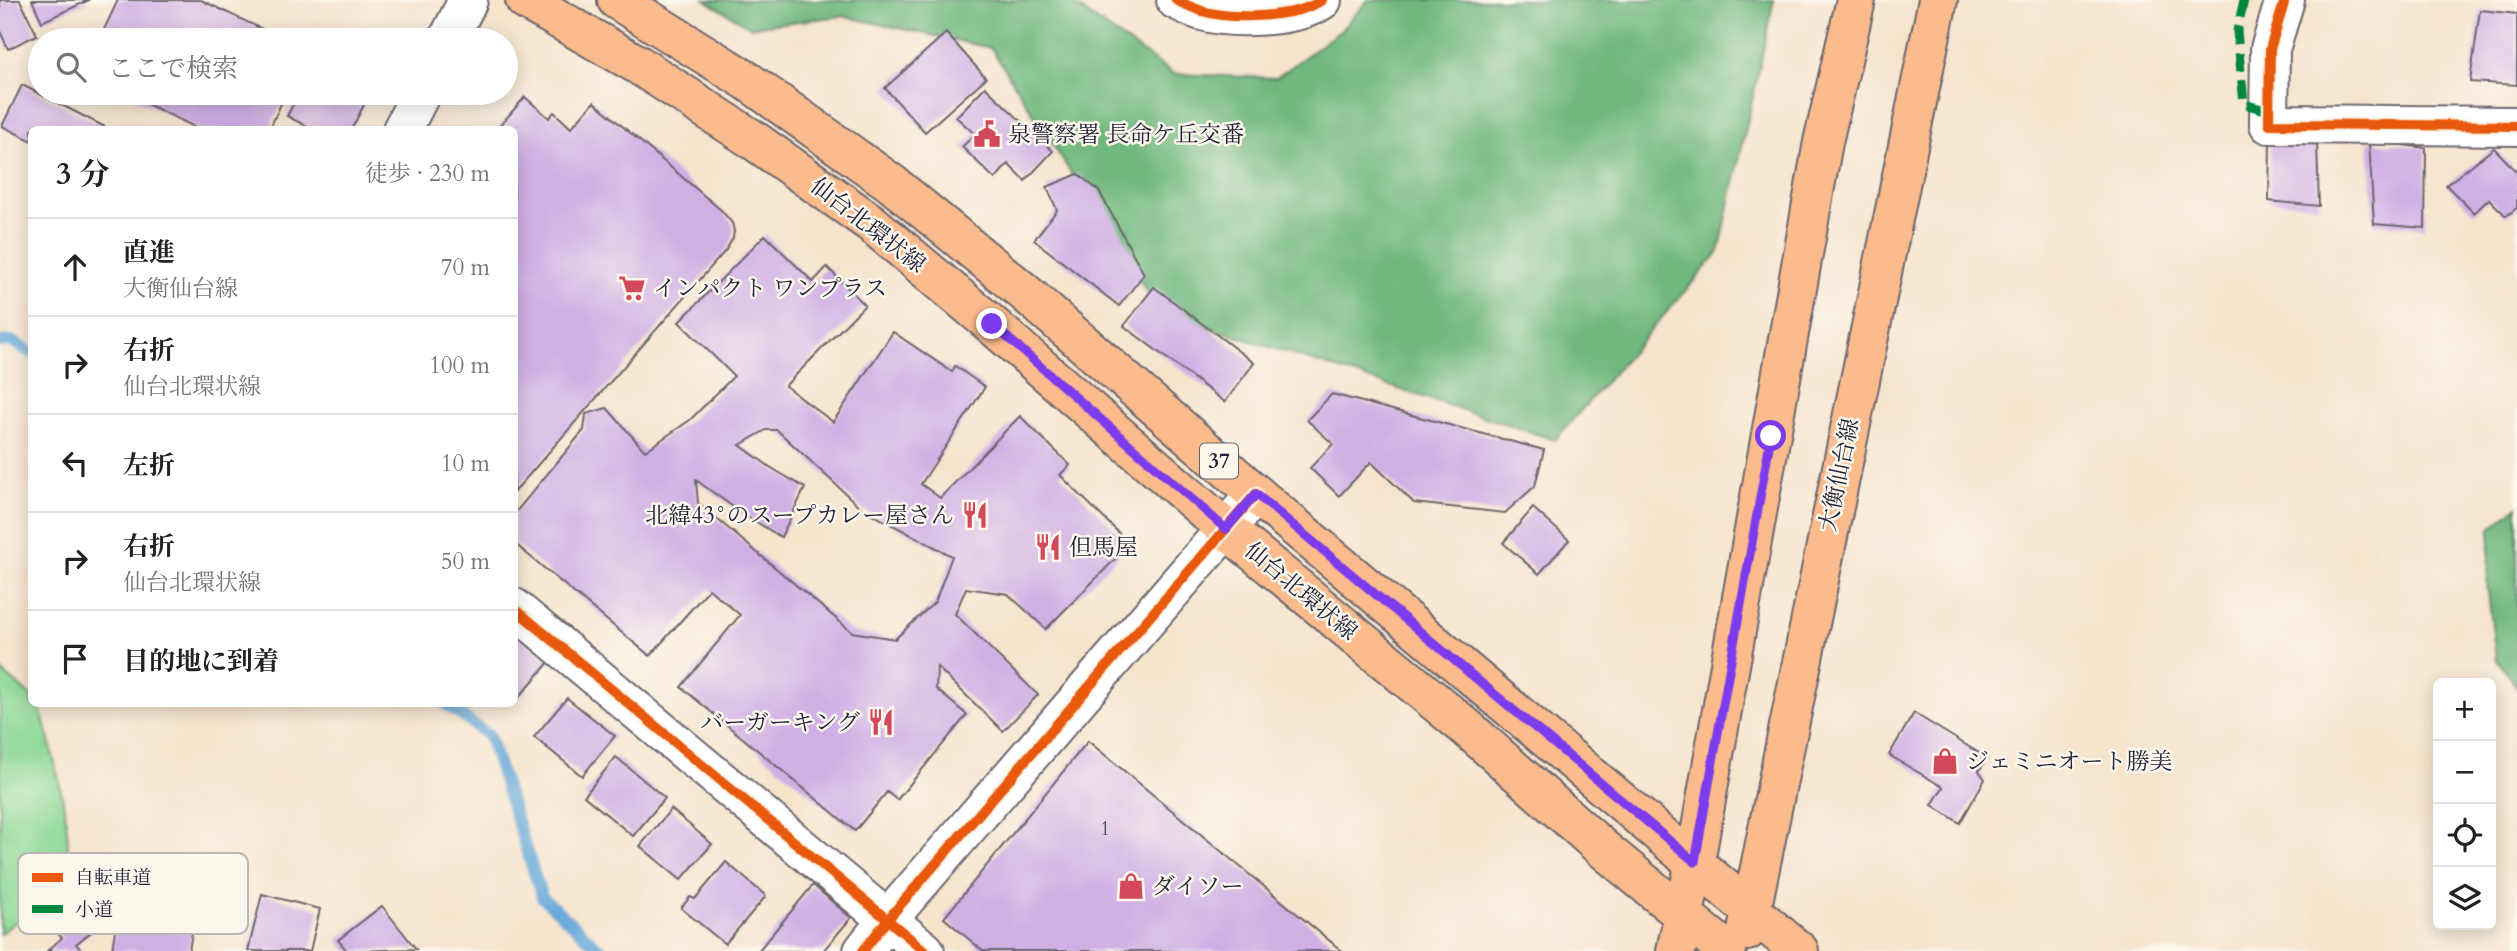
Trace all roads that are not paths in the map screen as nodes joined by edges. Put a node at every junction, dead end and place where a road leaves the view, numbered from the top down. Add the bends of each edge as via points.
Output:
1 (468, 0) edge
2 (525, 0) edge
3 (617, 0) edge
4 (1176, 0) edge
5 (1322, 0) edge
6 (1856, 0) edge
7 (1938, 0) edge
8 (2285, 0) edge
9 (454, 28) edge
10 (415, 105) edge
11 (404, 126) edge
12 (2517, 126) edge
13 (1256, 494) junction
14 (1226, 529) junction
15 (518, 611) edge
16 (1695, 862) junction
17 (1752, 911) junction
18 (888, 919) junction
19 (1679, 933) edge
20 (863, 951) edge
21 (925, 951) edge
22 (1727, 951) edge
23 (1742, 951) edge
24 (1799, 951) edge

1 - 9 street
2 - 14 main road, 仙台北環状線 / 37 via 638,64 871,223
3 - 13 main road, 仙台北環状線 / 37 via 746,80 891,183
4 - 5 street via 1203,12 1261,17 1314,6
6 - 16 main road via 1823,142
7 - 17 main road, 大衡仙台線
8 - 12 street via 2270,49 2269,124
10 - 11 street
13 - 14 street
13 - 16 main road, 仙台北環状線 / 37
14 - 18 street
14 - 19 main road, 仙台北環状線 / 37 via 1467,728 1602,848
15 - 18 street
16 - 17 main road, 仙台北環状線 / 37
16 - 19 main road
17 - 23 main road, 大衡仙台線
17 - 24 main road, 仙台北環状線 / 37
18 - 20 street
18 - 21 street
19 - 22 main road, 仙台北環状線 / 37

